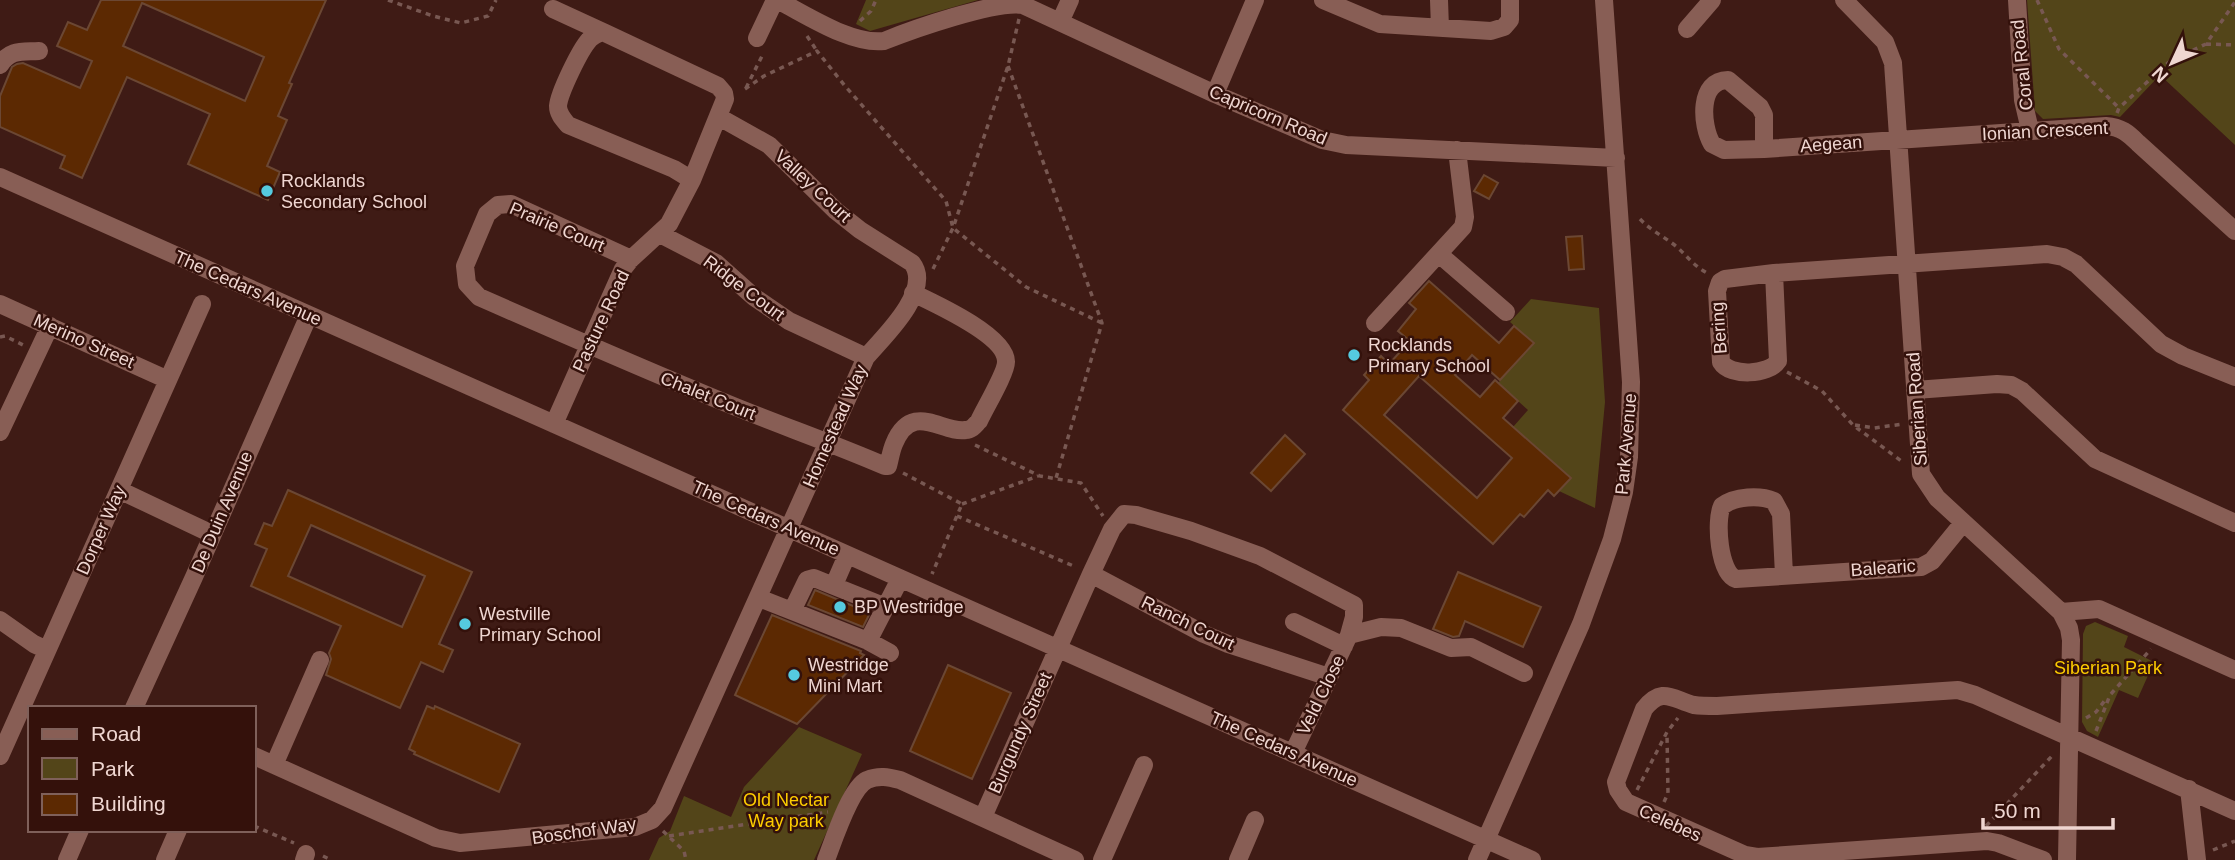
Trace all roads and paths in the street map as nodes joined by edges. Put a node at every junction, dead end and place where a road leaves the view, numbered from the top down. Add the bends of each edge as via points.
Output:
1 (388, 0) edge
2 (496, 0) edge
3 (776, 0) edge
4 (876, 0) edge
5 (1070, 0) edge
6 (1255, 0) edge
7 (1323, 0) edge
8 (1439, 0) edge
9 (1510, 0) edge
10 (1604, 0) edge
11 (1712, 0) edge
12 (1844, 0) edge
13 (2017, 0) edge
14 (2037, 0) edge
15 (2235, 2) edge
16 (1023, 5) junction
17 (553, 9) dead end
18 (1060, 22) junction
19 (1440, 28) junction
20 (1687, 29) dead end
21 (603, 32) junction
22 (846, 34) junction
23 (757, 38) dead end
24 (2206, 44) junction
25 (2235, 45) edge
26 (38, 51) dead end
27 (0, 65) edge
28 (1007, 66) junction
29 (745, 89) dead end
30 (1215, 94) junction
31 (2119, 108) junction
32 (719, 117) junction
33 (2115, 127) junction
34 (2030, 130) junction
35 (1898, 140) junction
36 (1764, 149) dead end
37 (1457, 150) junction
38 (1616, 158) junction
39 (0, 177) edge
40 (692, 180) junction
41 (1640, 219) dead end
42 (953, 228) junction
43 (2235, 232) edge
44 (660, 234) junction
45 (1440, 254) junction
46 (631, 259) junction
47 (1907, 264) junction
48 (918, 270) junction
49 (1774, 273) junction
50 (1720, 282) junction
51 (913, 293) junction
52 (0, 304) edge
53 (202, 304) dead end
54 (1506, 312) dead end
55 (309, 315) junction
56 (1102, 323) junction
57 (1376, 323) dead end
58 (50, 326) junction
59 (0, 337) edge
60 (589, 345) junction
61 (38, 351) junction
62 (866, 357) junction
63 (1775, 366) junction
64 (2235, 377) edge
65 (167, 380) junction
66 (1915, 390) junction
67 (1918, 422) junction
68 (554, 424) junction
69 (1853, 425) junction
70 (964, 431) junction
71 (0, 432) edge
72 (828, 441) junction
73 (888, 466) junction
74 (1921, 474) junction
75 (1040, 475) junction
76 (1056, 478) junction
77 (119, 490) junction
78 (962, 504) junction
79 (957, 516) junction
80 (1963, 523) junction
81 (2235, 523) edge
82 (789, 528) junction
83 (1112, 529) junction
84 (212, 534) junction
85 (848, 555) junction
86 (1091, 574) junction
87 (1784, 575) junction
88 (900, 579) junction
89 (930, 580) dead end
90 (834, 586) junction
91 (759, 598) junction
92 (886, 607) junction
93 (792, 611) junction
94 (2061, 612) junction
95 (0, 620) edge
96 (1294, 622) dead end
97 (2163, 638) junction
98 (1347, 640) junction
99 (869, 641) junction
100 (1058, 649) junction
101 (47, 650) junction
102 (890, 653) dead end
103 (320, 660) dead end
104 (2235, 670) edge
105 (1524, 673) dead end
106 (1329, 677) junction
107 (2110, 695) junction
108 (1695, 705) junction
109 (139, 706) edge
110 (2069, 716) junction
111 (1667, 732) junction
112 (2069, 738) junction
113 (2090, 748) junction
114 (1293, 753) junction
115 (0, 756) edge
116 (256, 757) edge
117 (274, 765) junction
118 (1144, 765) dead end
119 (2189, 789) junction
120 (1630, 804) junction
121 (847, 810) junction
122 (2235, 811) edge
123 (983, 817) junction
124 (1658, 817) junction
125 (652, 820) junction
126 (1255, 820) dead end
127 (256, 826) edge
128 (79, 832) edge
129 (177, 832) edge
130 (669, 836) junction
131 (1486, 840) junction
132 (1970, 843) junction
133 (304, 853) edge
134 (66, 860) edge
135 (165, 860) edge
136 (686, 860) edge
137 (826, 860) edge
138 (1075, 860) edge
139 (1102, 860) edge
140 (1238, 860) edge
141 (1477, 860) edge
142 (1532, 860) edge
143 (2043, 860) edge
144 (2067, 860) edge
145 (2197, 860) edge

1 - 2 path via 461,23 488,16
3 - 22 street, Capricorn Road
3 - 23 street
4 - 22 path via 871,11
5 - 18 street
6 - 30 street
7 - 19 street via 1375,23
8 - 19 street
9 - 19 street via 1512,16 1504,27 1491,32
10 - 38 street, Park Avenue
11 - 20 street
12 - 35 street, Siberian Road via 1890,50
13 - 34 street, Coral Road via 2023,100
14 - 31 path via 2059,49
15 - 24 path
16 - 18 street, Capricorn Road
16 - 22 street, Capricorn Road via 986,8 873,43
16 - 28 path
17 - 21 street
18 - 30 street, Capricorn Road
21 - 32 street via 718,86 725,99
21 - 40 street via 584,45 560,98 561,116 568,125
24 - 25 path
24 - 31 path via 2169,61
26 - 27 street via 13,52
28 - 42 path
28 - 56 path
29 - 42 path via 817,51 946,201
30 - 37 street, Capricorn Road via 1322,140
31 - 33 path
32 - 40 street, Pasture Road
32 - 48 street, Valley Court via 769,145 836,211
33 - 34 street, Ionian Crescent
33 - 43 street, Ionian Crescent via 2123,129
34 - 35 street, Ionian Crescent
35 - 36 street, Aegean
35 - 47 street, Siberian Road
37 - 38 street, Capricorn Road
37 - 45 street via 1465,222
38 - 131 street, Park Avenue via 1631,382 1624,492 1581,624
39 - 55 street, The Cedars Avenue
40 - 44 street, Pasture Road
41 - 50 path
42 - 48 path via 932,271
42 - 56 path via 1026,287
44 - 46 street, Pasture Road
44 - 62 street, Ridge Court via 716,263 789,321
45 - 54 street
45 - 57 street
46 - 60 street, Pasture Road
46 - 60 street, Prairie Court via 511,204 498,205 487,214 466,266 467,284 479,297
47 - 49 street, Bering
47 - 64 street via 2047,254 2063,257 2161,344
47 - 66 street, Siberian Road
48 - 51 street
49 - 50 street, Bering
49 - 63 street via 1780,353
50 - 63 street, Bering via 1723,366 1733,372
51 - 62 street, Homestead Way via 897,323
51 - 70 street via 965,318 1005,355 1006,366 979,421
52 - 58 street, Merino Street
53 - 65 street, Dorper Way
55 - 68 street, The Cedars Avenue
55 - 84 street, De Duin Avenue
56 - 76 path
58 - 61 street
58 - 65 street, Merino Street
59 - 61 path
60 - 68 street, Pasture Road
60 - 72 street, Chalet Court
61 - 71 street
62 - 72 street, Homestead Way
63 - 69 path via 1822,391
65 - 77 street, Dorper Way
66 - 67 street, Siberian Road
66 - 81 street via 2011,385 2095,459
67 - 69 path via 1874,428
67 - 74 street, Siberian Road
68 - 82 street, The Cedars Avenue
69 - 74 path
70 - 73 street via 930,422 913,423 894,444
70 - 75 path via 978,448
72 - 73 street, Chalet Court
72 - 82 street, Homestead Way
73 - 78 path
74 - 80 street, Siberian Road
75 - 76 path
75 - 78 path
76 - 83 path via 1081,483
77 - 84 street
77 - 101 street, Dorper Way
78 - 79 path
79 - 86 path
79 - 89 path
80 - 87 street, Balearic via 1932,561 1921,567
80 - 94 street, Siberian Road
82 - 85 street, The Cedars Avenue
82 - 91 street, Boschof Way
83 - 86 street, Burgundy Street
83 - 98 street via 1124,514 1136,515 1260,556 1352,603 1355,608
84 - 109 street, De Duin Avenue
85 - 88 street, The Cedars Avenue
85 - 90 street
86 - 100 street, Burgundy Street
86 - 106 street, Ranch Court via 1204,634
87 - 87 street, Balearic via 1781,514 1774,500 1734,500 1723,506 1718,518 1723,565 1730,576
88 - 92 street
88 - 100 street, The Cedars Avenue
90 - 92 street
90 - 93 street via 809,579
91 - 93 street
91 - 125 street, Boschof Way via 668,799
92 - 99 street
93 - 99 street
94 - 97 street via 2099,610
94 - 110 street via 2071,634
95 - 101 street
96 - 98 street
97 - 104 street
97 - 107 path
98 - 105 street, Veld Close via 1392,626 1451,648 1471,648
98 - 106 street, Veld Close
99 - 102 street
100 - 114 street, The Cedars Avenue
100 - 123 street, Burgundy Street
101 - 115 street, Dorper Way
103 - 117 street
106 - 114 street, Veld Close
107 - 110 path via 2082,720
107 - 113 path
108 - 111 path
108 - 112 street, Celebes via 1958,690
108 - 120 street, Celebes via 1662,696 1644,709 1616,782 1622,798
110 - 112 street
111 - 120 path
111 - 124 path via 1668,793
112 - 113 street, Celebes
112 - 132 path
112 - 144 street
113 - 119 street, Celebes
114 - 131 street, The Cedars Avenue
116 - 117 street, Boschof Way
117 - 125 street, Boschof Way via 452,842 635,827
118 - 139 street
119 - 122 street, Celebes
119 - 145 street
120 - 124 street, Celebes
121 - 123 street via 864,781 882,776
121 - 130 path
121 - 137 street
123 - 138 street
124 - 132 street, Celebes via 1739,854 1757,857
125 - 130 path
126 - 140 street
127 - 133 path
128 - 134 street
129 - 135 street
130 - 136 path via 684,851
131 - 141 street, Park Avenue
131 - 142 street, The Cedars Avenue
132 - 143 street, Celebes via 1998,843

